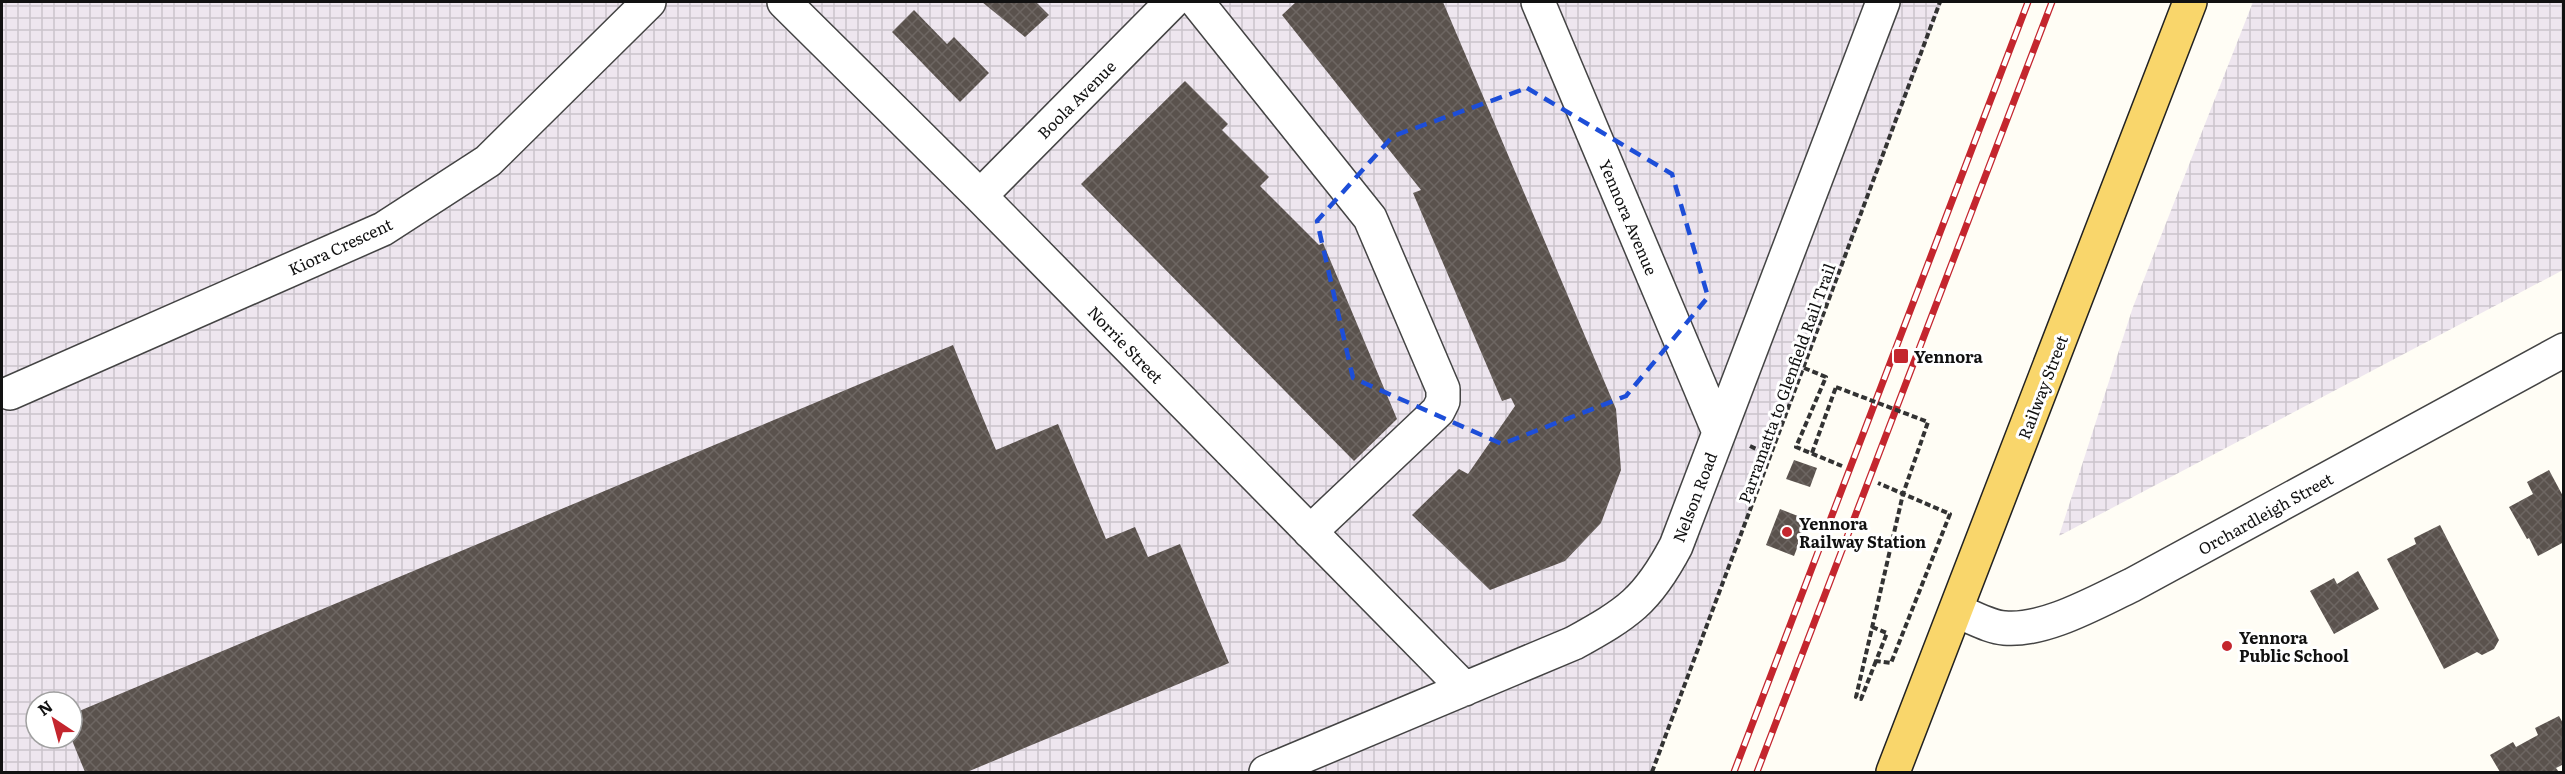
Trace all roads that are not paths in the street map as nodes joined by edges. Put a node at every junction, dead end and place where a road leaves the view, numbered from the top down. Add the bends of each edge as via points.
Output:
1 (649, 2) edge
2 (784, 2) edge
3 (1172, 2) edge
4 (1197, 2) edge
5 (1538, 2) edge
6 (1883, 2) edge
7 (2190, 2) edge
8 (980, 196) junction
9 (2564, 350) edge
10 (10, 393) dead end
11 (1719, 432) junction
12 (1310, 532) junction
13 (1956, 611) junction
14 (1465, 689) junction
15 (1266, 772) edge
16 (1893, 772) edge

1 - 10 street, Kiora Crescent via 488,161 383,229
2 - 8 street, Norrie Street
3 - 8 street, Boola Avenue
4 - 12 street via 1370,218 1443,389 1438,411
5 - 11 street, Yennora Avenue
6 - 11 street, Nelson Road
7 - 13 main road, Railway Street
8 - 12 street, Norrie Street
9 - 13 street, Orchardleigh Street via 2132,585 2074,612 2026,628 2003,628
11 - 14 street, Nelson Road via 1676,546 1659,577 1636,604 1574,643
12 - 14 street, Norrie Street
13 - 16 main road, Railway Street
14 - 15 street, Nelson Road

